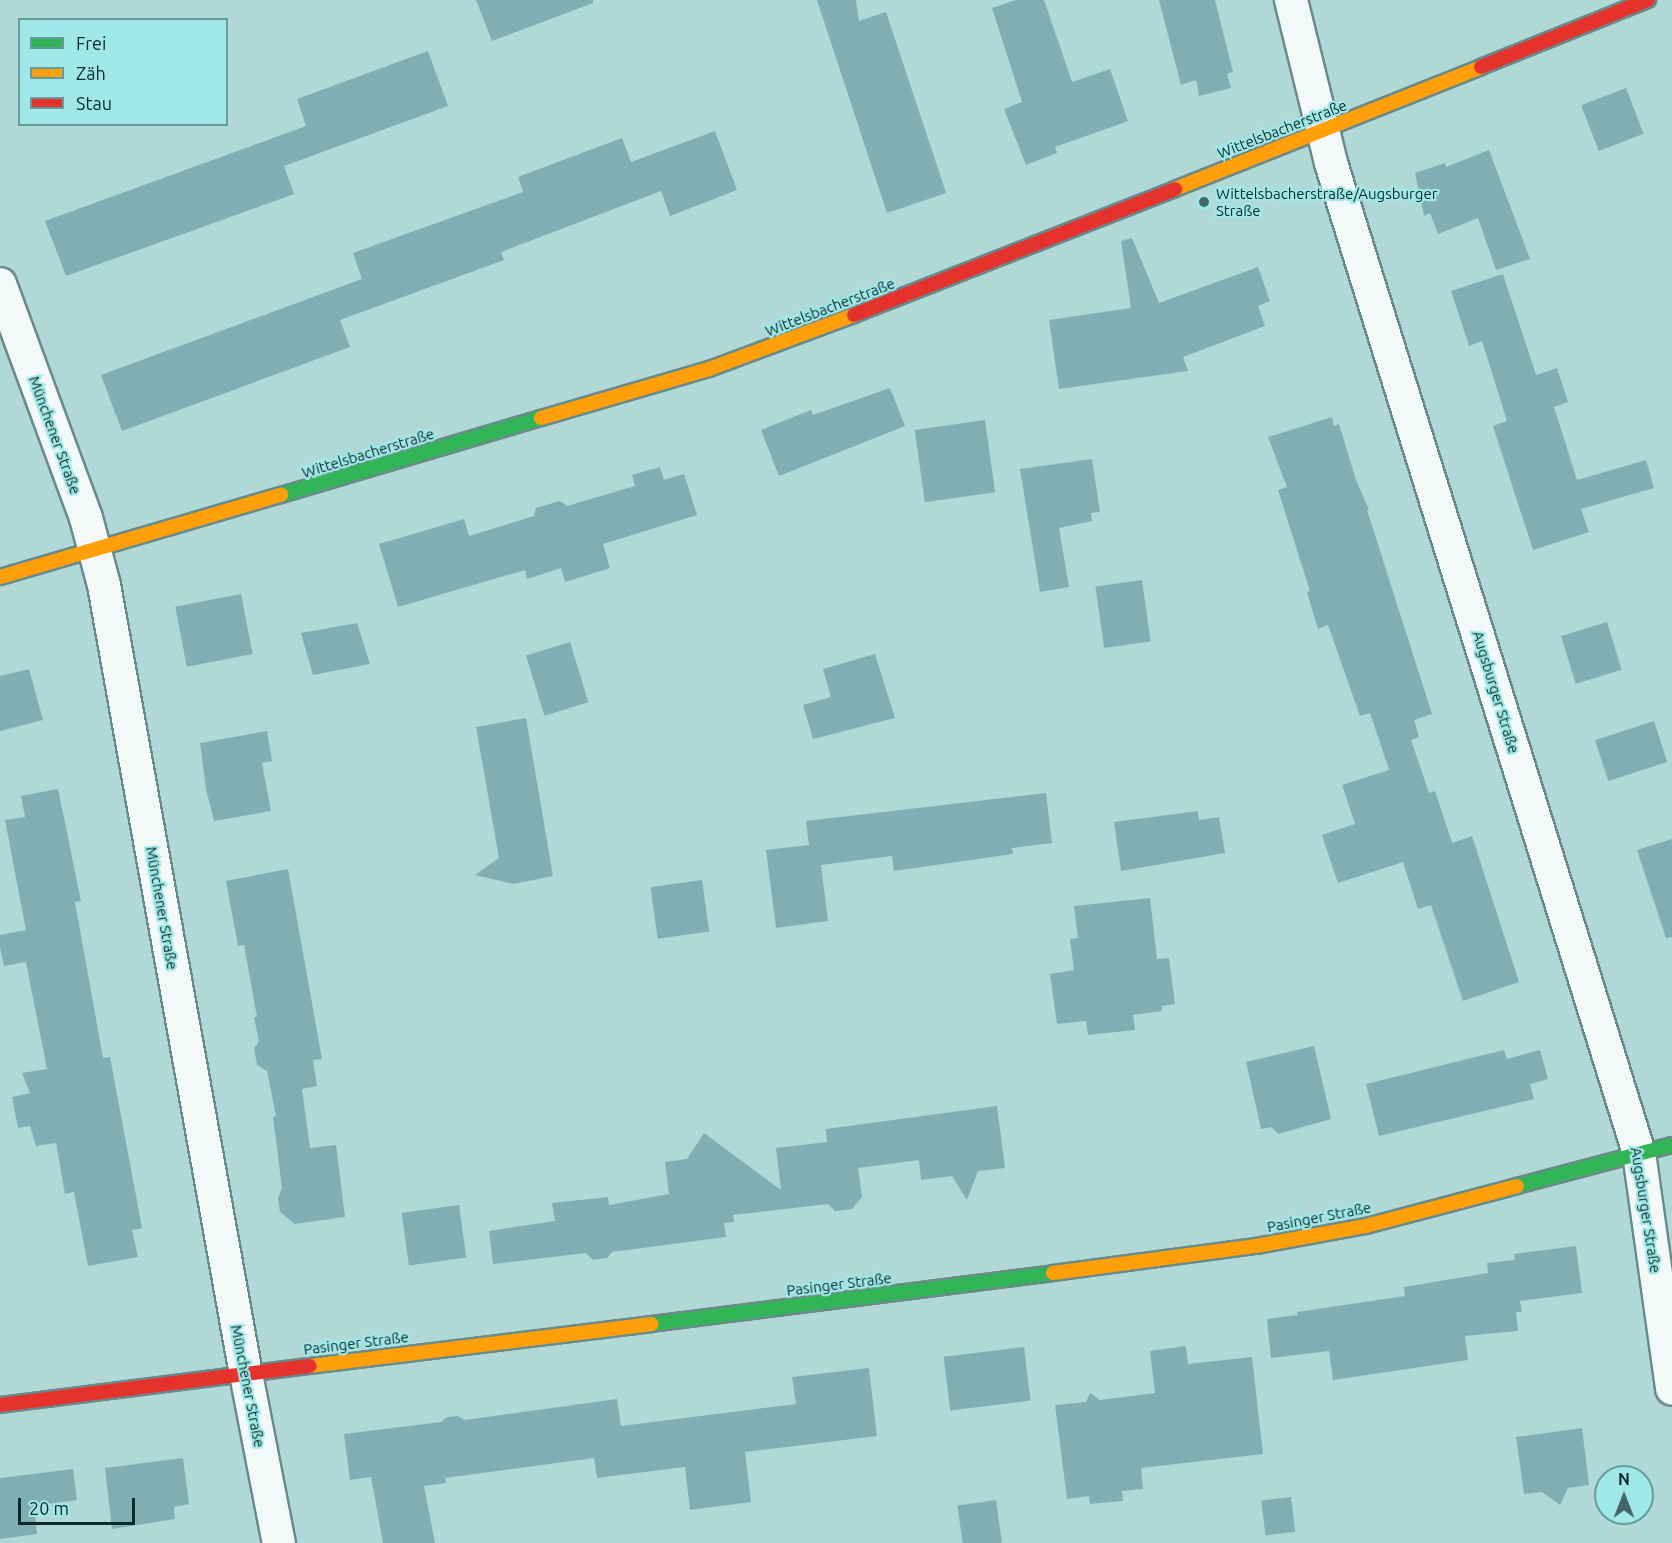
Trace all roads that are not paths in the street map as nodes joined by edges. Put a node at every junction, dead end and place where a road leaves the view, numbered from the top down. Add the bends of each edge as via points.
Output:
1 (1291, 0) edge
2 (1648, 0) edge
3 (1324, 131) junction
4 (0, 284) edge
5 (95, 550) junction
6 (0, 577) edge
7 (1672, 1145) edge
8 (1639, 1153) junction
9 (246, 1374) junction
10 (1672, 1389) edge
11 (0, 1405) edge
12 (279, 1543) edge

1 - 3 street, Augsburger Straße
2 - 3 street, Wittelsbacherstraße
3 - 5 street, Wittelsbacherstraße via 709,369
3 - 8 street, Augsburger Straße
4 - 5 street, Münchener Straße
5 - 6 street, Wittelsbacherstraße
5 - 9 street, Münchener Straße
7 - 8 street, Pasinger Straße
8 - 9 street, Pasinger Straße via 1366,1226 1256,1246
8 - 10 street, Augsburger Straße
9 - 11 street, Pasinger Straße
9 - 12 street, Münchener Straße

